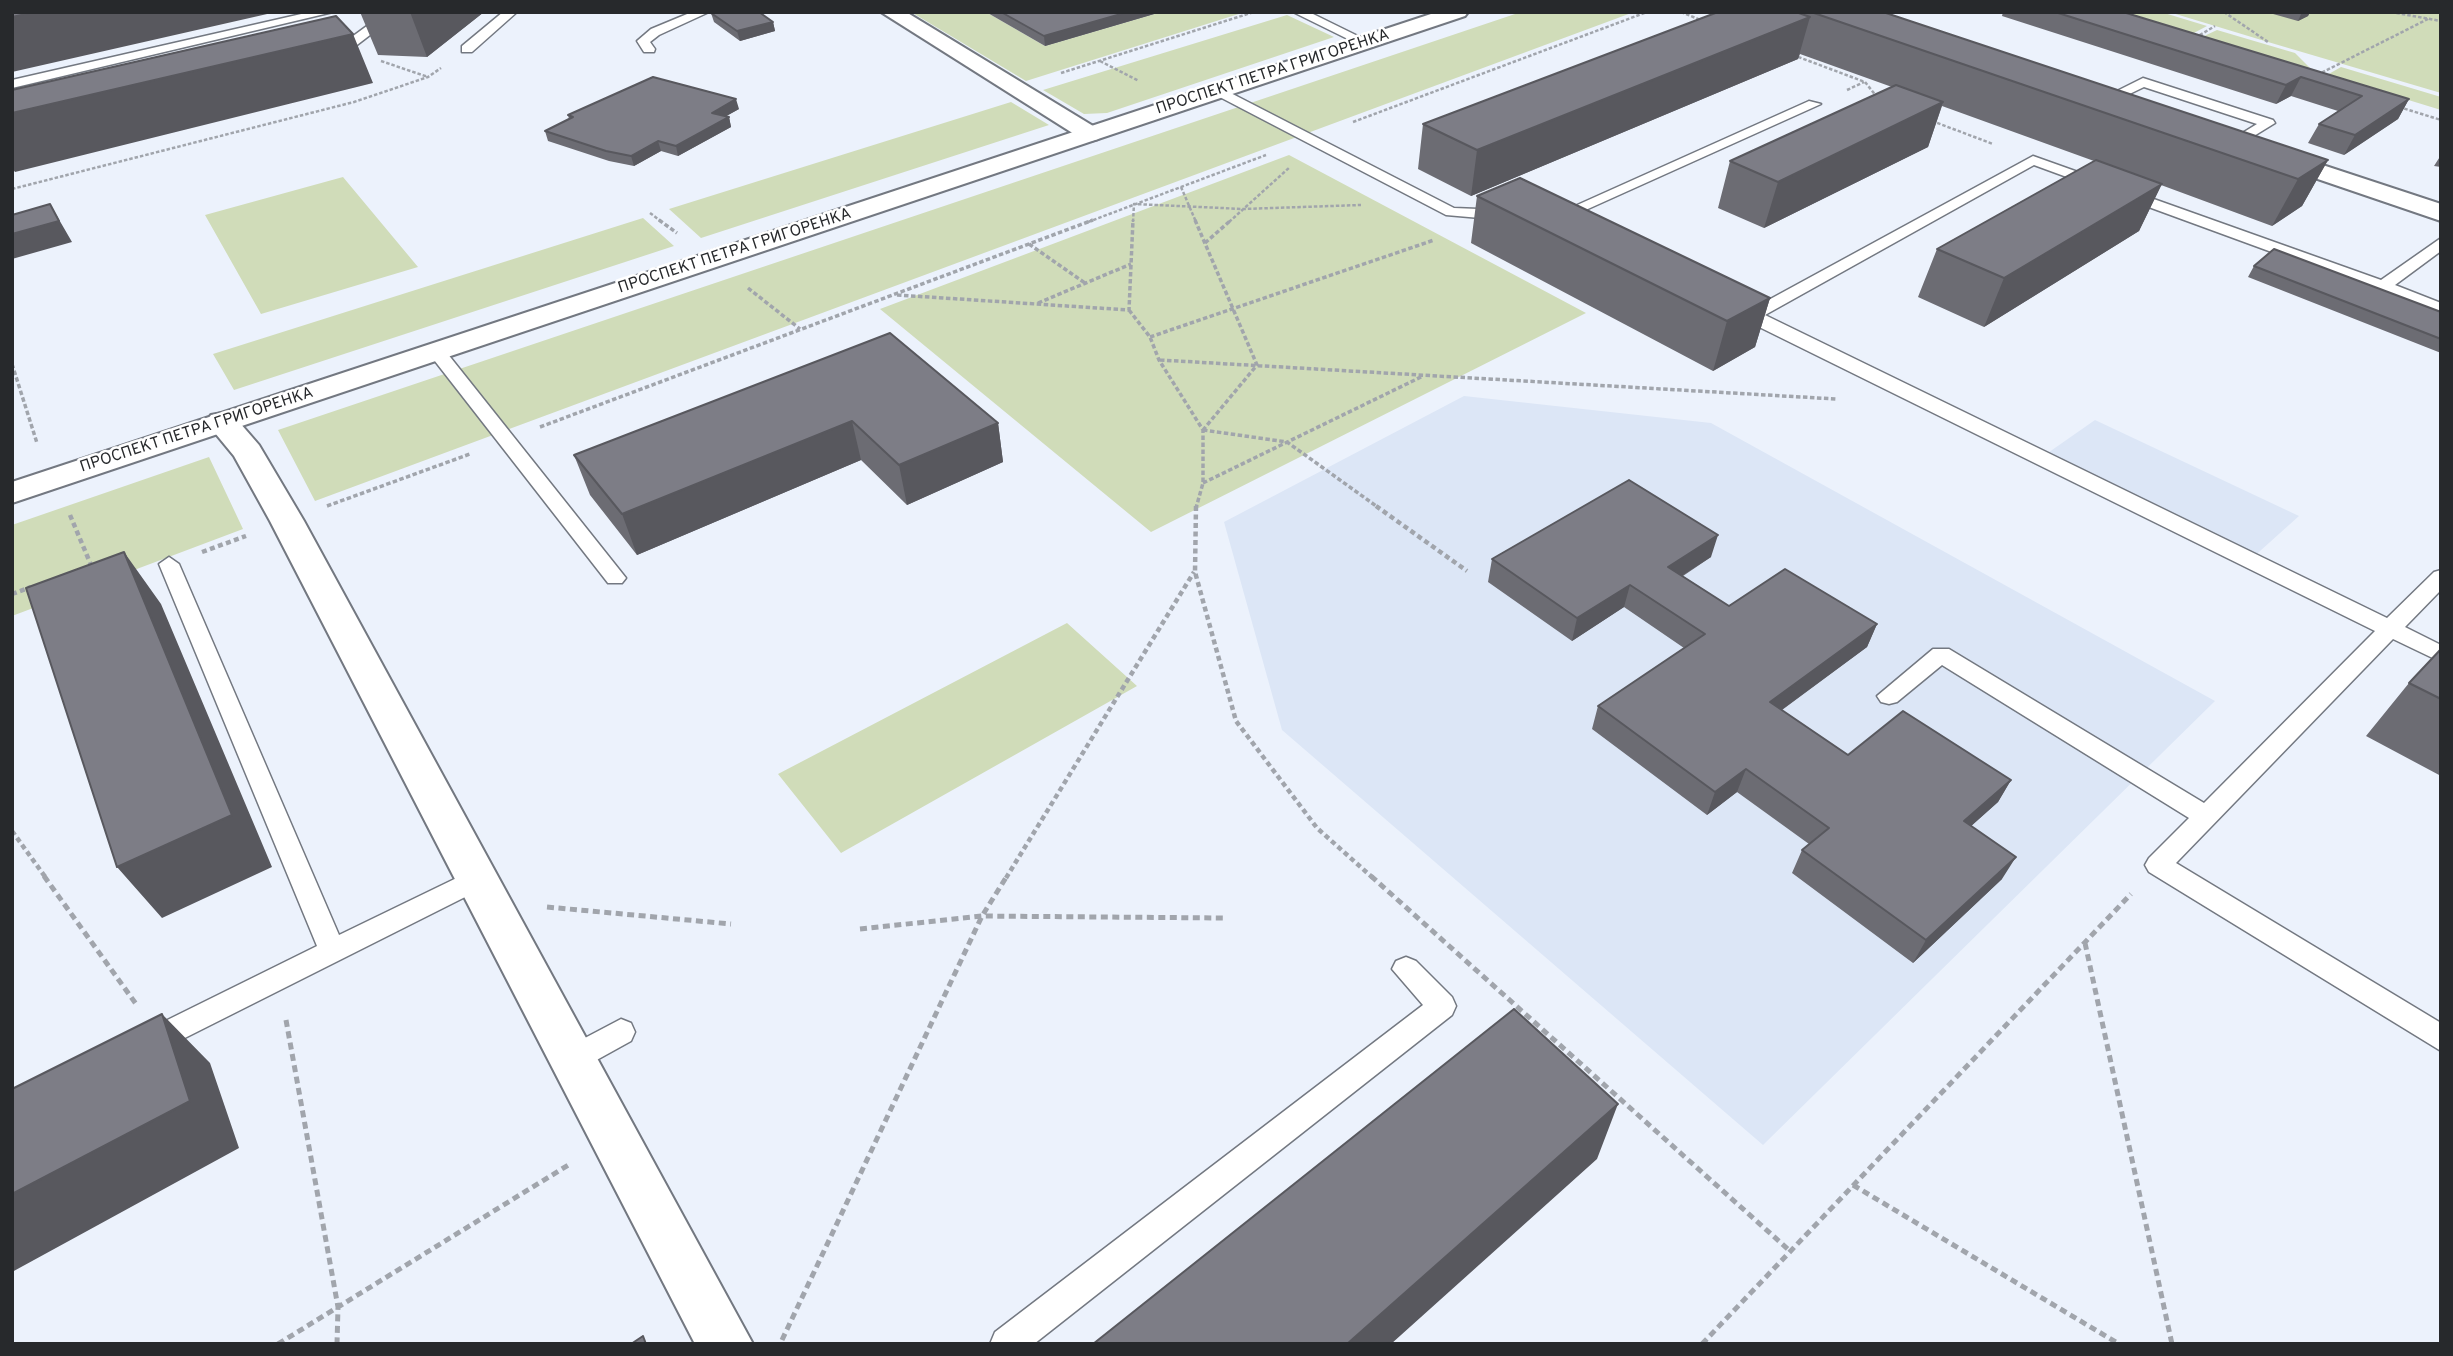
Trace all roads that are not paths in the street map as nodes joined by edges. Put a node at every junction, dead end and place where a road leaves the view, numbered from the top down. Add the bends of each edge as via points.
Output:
1 (327, 12) edge
2 (394, 12) edge
3 (511, 12) edge
4 (703, 12) edge
5 (891, 12) edge
6 (1299, 12) edge
7 (1458, 12) edge
8 (1366, 43) junction
9 (467, 49) road end
10 (649, 49) dead end
11 (309, 54) edge
12 (15, 90) edge
13 (2082, 90) edge
14 (1219, 91) junction
15 (2108, 99) junction
16 (1814, 104) dead end
17 (2134, 108) edge
18 (1090, 134) junction
19 (2211, 134) edge
20 (2236, 143) junction
21 (2441, 213) edge
22 (1511, 216) edge
23 (1548, 218) joint
24 (1578, 231) edge
25 (2441, 243) edge
26 (2383, 286) junction
27 (1727, 303) edge
28 (2441, 309) edge
29 (1751, 316) junction
30 (437, 352) junction
31 (222, 422) junction
32 (12, 493) edge
33 (169, 564) road end
34 (2441, 577) edge
35 (615, 578) dead end
36 (2390, 629) junction
37 (2441, 654) edge
38 (1889, 695) dead end
39 (2206, 816) junction
40 (484, 891) junction
41 (332, 950) junction
42 (1406, 969) dead end
43 (621, 1032) dead end
44 (2441, 1038) edge
45 (123, 1056) edge
46 (574, 1058) junction
47 (725, 1344) edge
48 (1007, 1344) edge

1 - 12 lane
2 - 11 lane via 349,45
3 - 9 lane
4 - 10 lane via 655,32 643,41
5 - 18 street
6 - 8 lane
7 - 8 street, ПРОСПЕКТ ПЕТРА ГРИГОРЕНКА
8 - 14 street, ПРОСПЕКТ ПЕТРА ГРИГОРЕНКА
13 - 15 street
14 - 18 street, ПРОСПЕКТ ПЕТРА ГРИГОРЕНКА
14 - 22 lane via 1451,212
15 - 17 street
15 - 20 lane via 2143,82 2268,123
16 - 23 lane
18 - 30 street, ПРОСПЕКТ ПЕТРА ГРИГОРЕНКА
19 - 20 street
20 - 21 street
23 - 24 lane
25 - 26 lane
26 - 28 lane
26 - 29 lane via 2033,160
27 - 29 lane
29 - 36 lane
30 - 31 street, ПРОСПЕКТ ПЕТРА ГРИГОРЕНКА
30 - 35 lane
31 - 32 street, ПРОСПЕКТ ПЕТРА ГРИГОРЕНКА
31 - 40 street via 248,452 287,521
33 - 41 lane
34 - 36 lane
36 - 37 lane
36 - 39 lane
38 - 39 lane via 1941,654
39 - 44 lane via 2158,865
40 - 41 lane
40 - 46 street
41 - 45 lane
42 - 48 lane via 1442,1006
43 - 46 lane
46 - 47 street

